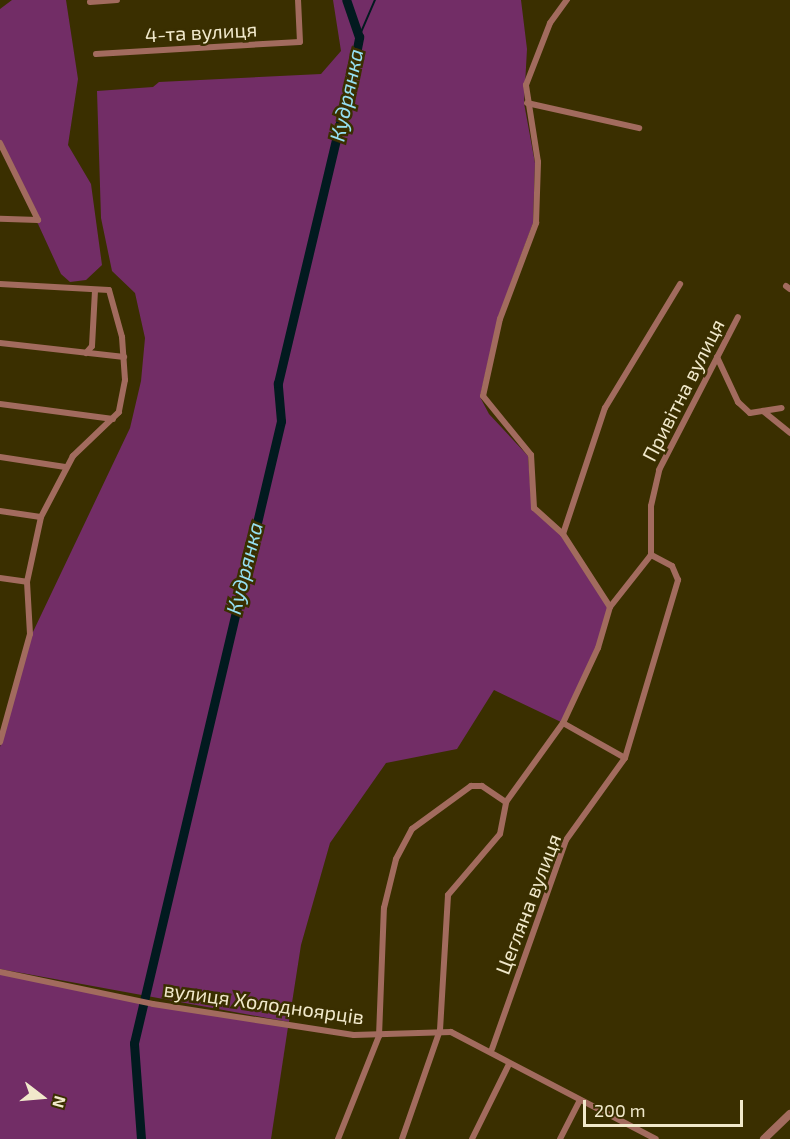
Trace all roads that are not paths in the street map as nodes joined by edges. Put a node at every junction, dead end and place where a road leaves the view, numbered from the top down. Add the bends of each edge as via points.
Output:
1 (117, 0) edge
2 (298, 0) edge
3 (567, 0) edge
4 (90, 2) dead end
5 (96, 54) dead end
6 (527, 103) junction
7 (639, 128) dead end
8 (0, 143) edge
9 (4, 162) edge
10 (0, 219) edge
11 (0, 284) edge
12 (680, 284) dead end
13 (95, 291) junction
14 (738, 317) dead end
15 (0, 343) edge
16 (86, 353) junction
17 (124, 357) junction
18 (717, 357) junction
19 (0, 404) edge
20 (782, 408) dead end
21 (764, 411) junction
22 (113, 420) junction
23 (790, 433) edge
24 (0, 457) edge
25 (65, 467) junction
26 (0, 511) edge
27 (41, 517) junction
28 (562, 534) junction
29 (651, 555) junction
30 (0, 578) edge
31 (27, 582) junction
32 (610, 607) junction
33 (563, 723) junction
34 (0, 742) edge
35 (625, 758) junction
36 (506, 802) junction
37 (0, 972) edge
38 (440, 1030) junction
39 (379, 1036) junction
40 (492, 1049) junction
41 (509, 1064) junction
42 (580, 1100) junction
43 (790, 1114) edge
44 (338, 1139) edge
45 (402, 1139) edge
46 (472, 1139) edge
47 (560, 1139) edge
48 (655, 1139) edge
49 (764, 1139) edge

1 - 4 street
2 - 5 street, 4-та вулиця via 301,41
3 - 6 street via 550,23 526,85
6 - 7 street
6 - 28 street via 537,162 536,224 500,319 483,396 491,412 528,450 534,508
8 - 9 street
9 - 10 street via 38,220
11 - 13 street
12 - 28 street via 605,408
13 - 16 street via 92,346
13 - 17 street via 109,290
14 - 18 street, Привітна вулиця
15 - 16 street
16 - 17 street
17 - 22 street via 124,396
18 - 21 street via 738,402 750,413
18 - 29 street, Привітна вулиця via 659,470 651,506
19 - 22 street
20 - 21 street
21 - 23 street
22 - 25 street
24 - 25 street
25 - 27 street
26 - 27 street
27 - 31 street
28 - 32 street
29 - 32 street
29 - 35 street, Цегляна вулиця via 672,566 678,580
30 - 31 street
31 - 34 street via 30,634
32 - 33 street
33 - 35 street
33 - 36 street
35 - 40 street, Цегляна вулиця via 566,840
36 - 38 street via 500,834 448,895
36 - 39 street via 482,786 471,786 412,829 396,859 384,908
37 - 39 street, вулиця Холодноярців via 153,1004
38 - 39 street, вулиця Холодноярців
38 - 40 street, вулиця Холодноярців
38 - 45 street
39 - 44 street
40 - 41 street, вулиця Холодноярців
41 - 42 street, вулиця Холодноярців
41 - 46 street
42 - 47 street
42 - 48 street, вулиця Холодноярців
43 - 49 street

